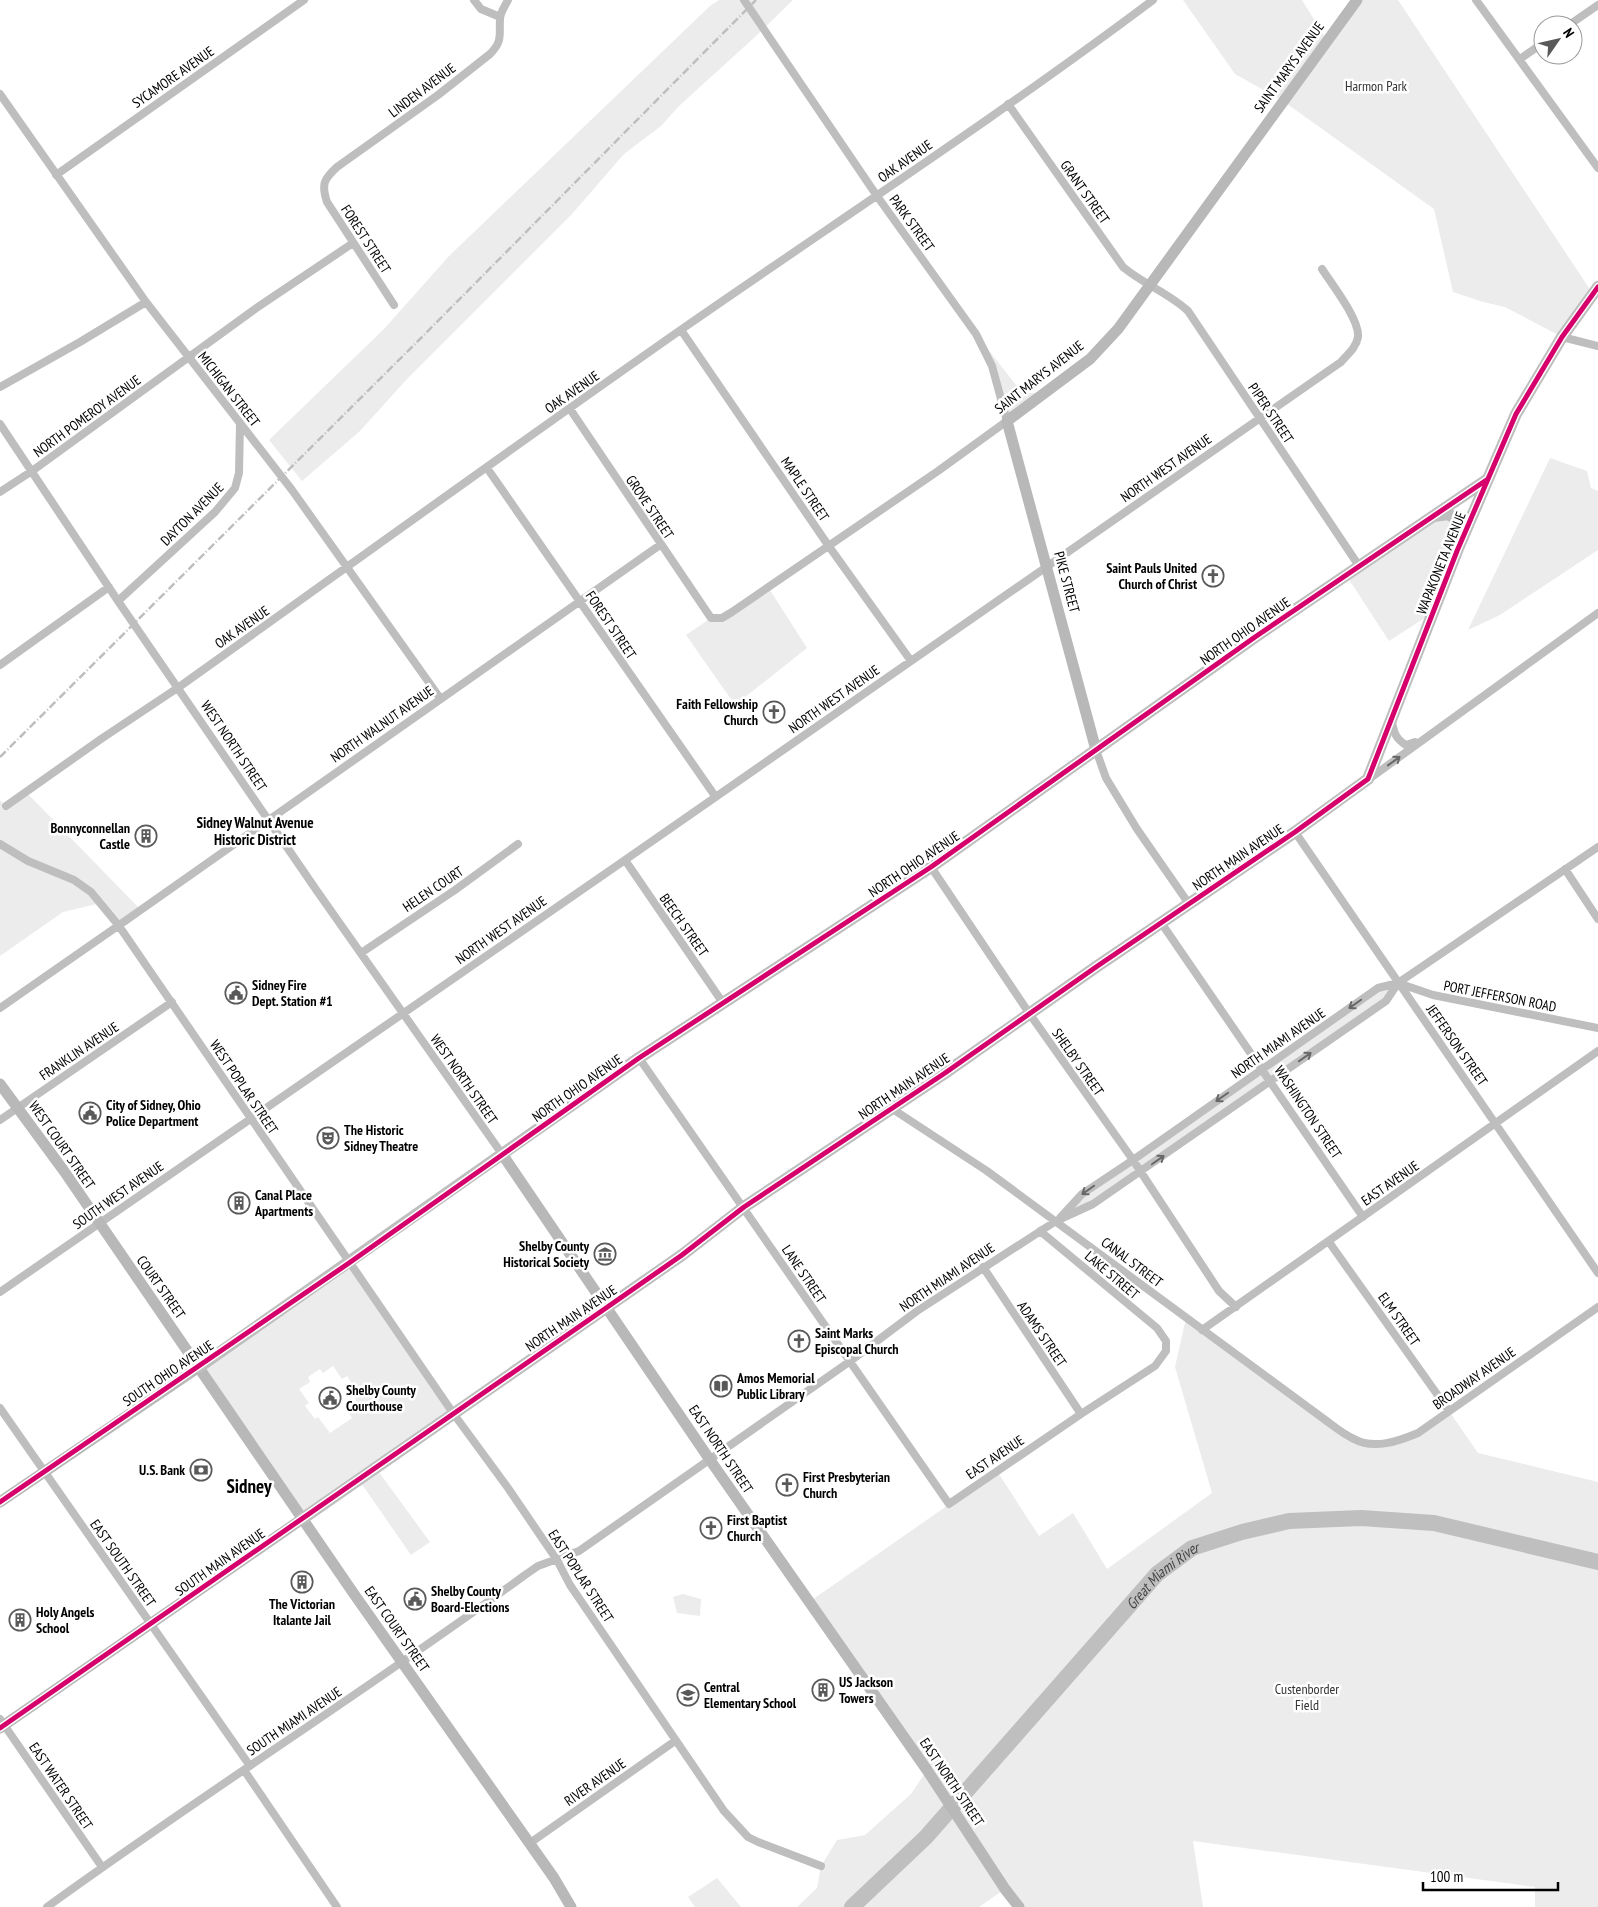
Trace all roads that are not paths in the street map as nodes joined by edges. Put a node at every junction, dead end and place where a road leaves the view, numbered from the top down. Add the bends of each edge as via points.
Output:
1 (304, 0) edge
2 (474, 0) edge
3 (508, 0) edge
4 (744, 0) edge
5 (1153, 0) edge
6 (1356, 0) edge
7 (1476, 0) edge
8 (1598, 5) edge
9 (1583, 15) edge
10 (500, 17) junction
11 (1533, 50) edge
12 (1520, 59) junction
13 (0, 94) edge
14 (1008, 104) junction
15 (1598, 168) edge
16 (56, 175) junction
17 (324, 183) joint
18 (878, 196) junction
19 (353, 243) junction
20 (1322, 269) dead end
21 (1150, 286) junction
22 (1598, 287) edge
23 (146, 302) junction
24 (394, 305) dead end
25 (681, 330) junction
26 (1562, 337) junction
27 (1598, 346) edge
28 (188, 358) junction
29 (0, 387) edge
30 (570, 409) junction
31 (1259, 418) junction
32 (1007, 421) junction
33 (0, 424) edge
34 (240, 424) junction
35 (487, 468) junction
36 (32, 472) junction
37 (1488, 479) junction
38 (0, 492) edge
39 (1430, 517) junction
40 (660, 544) junction
41 (828, 545) junction
42 (1458, 551) junction
43 (1360, 566) junction
44 (348, 567) junction
45 (1047, 567) junction
46 (109, 587) junction
47 (118, 601) junction
48 (580, 601) junction
49 (1598, 613) edge
50 (711, 618) joint
51 (911, 661) junction
52 (0, 665) edge
53 (179, 687) junction
54 (440, 698) junction
55 (1392, 720) junction
56 (1420, 741) junction
57 (1096, 750) junction
58 (1368, 779) junction
59 (715, 796) junction
60 (6, 806) dead end
61 (270, 821) junction
62 (1295, 832) junction
63 (0, 844) edge
64 (518, 844) dead end
65 (1598, 847) edge
66 (625, 860) junction
67 (931, 867) junction
68 (1565, 869) junction
69 (1189, 904) junction
70 (1598, 919) edge
71 (1162, 924) junction
72 (119, 926) junction
73 (361, 953) junction
74 (1398, 983) junction
75 (172, 1002) junction
76 (723, 1003) junction
77 (0, 1008) edge
78 (403, 1013) junction
79 (1029, 1014) junction
80 (1598, 1028) edge
81 (1598, 1051) edge
82 (639, 1058) junction
83 (1262, 1068) junction
84 (1271, 1081) junction
85 (0, 1084) edge
86 (18, 1108) junction
87 (891, 1108) junction
88 (250, 1118) junction
89 (0, 1120) edge
90 (1496, 1124) junction
91 (502, 1154) junction
92 (1133, 1160) junction
93 (1140, 1172) junction
94 (744, 1207) junction
95 (1363, 1217) junction
96 (1056, 1221) junction
97 (99, 1224) junction
98 (1040, 1232) junction
99 (1329, 1242) junction
100 (349, 1262) junction
101 (983, 1268) junction
102 (1598, 1273) edge
103 (0, 1292) edge
104 (1236, 1307) junction
105 (1598, 1307) edge
106 (606, 1308) junction
107 (1202, 1330) junction
108 (1166, 1341) joint
109 (850, 1362) junction
110 (199, 1366) junction
111 (0, 1408) edge
112 (1449, 1411) junction
113 (453, 1413) junction
114 (1081, 1414) junction
115 (1356, 1440) joint
116 (710, 1460) junction
117 (44, 1473) junction
118 (0, 1502) edge
119 (949, 1504) joint
120 (302, 1519) junction
121 (557, 1560) junction
122 (151, 1623) junction
123 (402, 1663) junction
124 (2, 1724) edge
125 (675, 1741) junction
126 (247, 1768) junction
127 (530, 1844) junction
128 (821, 1866) dead end
129 (102, 1867) junction
130 (47, 1907) edge
131 (337, 1907) edge
132 (571, 1907) edge
133 (1019, 1907) edge

1 - 16 street, SYCAMORE AVENUE
2 - 10 street via 481,9
3 - 10 street, LINDEN AVENUE
4 - 18 street, PARK STREET
5 - 14 street, OAK AVENUE
6 - 21 main road, SAINT MARYS AVENUE
7 - 12 street
8 - 9 street
10 - 17 street, LINDEN AVENUE via 501,36 497,48 438,95 337,167
11 - 12 street
12 - 15 street
13 - 16 street, MICHIGAN STREET
14 - 18 street, OAK AVENUE
14 - 21 street, GRANT STREET via 1123,267
16 - 23 street, MICHIGAN STREET
17 - 19 street, FOREST STREET via 327,202
18 - 25 street, OAK AVENUE
18 - 32 street, PARK STREET via 976,334 992,366
19 - 24 street, FOREST STREET
19 - 28 street
20 - 31 street, NORTH WEST AVENUE via 1354,319 1358,335 1353,349 1341,362
21 - 31 street, PIPER STREET via 1188,312
21 - 32 main road, SAINT MARYS AVENUE via 1118,329 1090,358
22 - 26 main road, WAPAKONETA AVENUE
23 - 28 street, MICHIGAN STREET
23 - 29 street
25 - 30 street, OAK AVENUE
25 - 41 street, MAPLE STREET
26 - 27 street
26 - 37 main road, WAPAKONETA AVENUE via 1516,414
28 - 34 street, MICHIGAN STREET
28 - 36 street, NORTH POMEROY AVENUE
30 - 35 street, OAK AVENUE
30 - 40 street, GROVE STREET
31 - 43 street, PIPER STREET
31 - 45 street, NORTH WEST AVENUE
32 - 41 street, SAINT MARYS AVENUE
32 - 45 main road, PIKE STREET
33 - 36 street, WEST NORTH STREET
34 - 44 street, MICHIGAN STREET
34 - 47 street, DAYTON AVENUE via 239,473 235,488 215,512
35 - 44 street, OAK AVENUE
35 - 48 street, FOREST STREET
36 - 38 street, NORTH POMEROY AVENUE
36 - 46 street, WEST NORTH STREET
37 - 39 main road, NORTH OHIO AVENUE
37 - 42 main road, WAPAKONETA AVENUE
39 - 42 main road via 1448,514 1458,521
39 - 43 main road, NORTH OHIO AVENUE
40 - 48 street, NORTH WALNUT AVENUE
40 - 50 street, GROVE STREET
41 - 50 street, SAINT MARYS AVENUE via 727,615
41 - 51 street, MAPLE STREET
42 - 55 main road, WAPAKONETA AVENUE
43 - 57 main road, NORTH OHIO AVENUE
44 - 53 street, OAK AVENUE
44 - 54 street, MICHIGAN STREET
45 - 51 street, NORTH WEST AVENUE
45 - 57 main road, PIKE STREET
46 - 47 street, WEST NORTH STREET
46 - 52 street
47 - 53 street, WEST NORTH STREET
48 - 54 street, NORTH WALNUT AVENUE
48 - 59 street, FOREST STREET
49 - 56 street, NORTH MAIN AVENUE
51 - 59 street, NORTH WEST AVENUE
53 - 60 street, OAK AVENUE
53 - 61 street, WEST NORTH STREET
54 - 61 street, NORTH WALNUT AVENUE
55 - 56 street via 1398,740 1406,745
55 - 58 main road, WAPAKONETA AVENUE
58 -> 56 street, NORTH MAIN AVENUE
57 - 67 main road, NORTH OHIO AVENUE
57 - 69 street via 1106,778
58 - 62 main road, NORTH MAIN AVENUE
59 - 66 street, NORTH WEST AVENUE
61 - 72 street, NORTH WALNUT AVENUE
61 - 73 street, WEST NORTH STREET
62 - 69 main road, NORTH MAIN AVENUE
62 - 74 street, JEFFERSON STREET
63 - 72 street, WEST POPLAR STREET via 28,861 74,880 91,892
64 - 73 street, HELEN COURT
65 - 68 street, NORTH MIAMI AVENUE
66 - 76 street, BEECH STREET
66 - 78 street, NORTH WEST AVENUE
67 - 76 main road, NORTH OHIO AVENUE
67 - 79 street, SHELBY STREET
68 - 70 street
68 - 74 street, NORTH MIAMI AVENUE
69 - 71 main road, NORTH MAIN AVENUE
71 - 79 main road, NORTH MAIN AVENUE
71 - 83 street, WASHINGTON STREET
72 - 75 street, WEST POPLAR STREET
72 - 77 street, NORTH WALNUT AVENUE
73 - 78 street, WEST NORTH STREET
74 - 80 street, PORT JEFFERSON ROAD via 1433,996
74 -> 83 street, NORTH MIAMI AVENUE via 1378,988
84 -> 74 street, NORTH MIAMI AVENUE via 1386,1001
74 - 90 street, JEFFERSON STREET
75 - 86 street, FRANKLIN AVENUE
75 - 88 street, WEST POPLAR STREET
76 - 82 main road, NORTH OHIO AVENUE
78 - 88 street, NORTH WEST AVENUE
78 - 91 street, WEST NORTH STREET
79 - 87 main road, NORTH MAIN AVENUE
79 - 92 street, SHELBY STREET
81 - 90 street, EAST AVENUE
82 - 91 main road, NORTH OHIO AVENUE
82 - 94 street, LANE STREET
83 - 84 street, WASHINGTON STREET
83 -> 92 street, NORTH MIAMI AVENUE
93 -> 84 street, NORTH MIAMI AVENUE
84 - 95 street, WASHINGTON STREET
85 - 86 main road, WEST COURT STREET
86 - 89 street, FRANKLIN AVENUE
86 - 97 main road, WEST COURT STREET
87 - 94 main road, NORTH MAIN AVENUE
87 - 96 street, CANAL STREET
88 - 97 street, SOUTH WEST AVENUE
88 - 100 street, WEST POPLAR STREET
90 - 95 street, EAST AVENUE
90 - 102 street, JEFFERSON STREET
91 - 100 main road, NORTH OHIO AVENUE
91 - 106 main road, EAST NORTH STREET
92 - 93 street, SHELBY STREET
92 -> 96 street, NORTH MIAMI AVENUE via 1082,1194
93 - 96 street, NORTH MIAMI AVENUE via 1092,1204
93 - 104 street, SHELBY STREET via 1219,1291
94 - 106 main road, NORTH MAIN AVENUE
94 - 109 street, LANE STREET
95 - 99 street, EAST AVENUE
96 - 98 street, NORTH MIAMI AVENUE
96 - 107 street, CANAL STREET
97 - 103 street, SOUTH WEST AVENUE
97 - 110 main road, COURT STREET
98 - 101 street, NORTH MIAMI AVENUE
98 - 108 street, LAKE STREET via 1157,1328
99 - 104 street, EAST AVENUE
99 - 112 street, ELM STREET
100 - 110 main road, SOUTH OHIO AVENUE
100 - 113 street, EAST POPLAR STREET
101 - 109 street, NORTH MIAMI AVENUE via 917,1311
101 - 114 street, ADAMS STREET
104 - 107 street, EAST AVENUE
105 - 112 street, BROADWAY AVENUE
106 - 113 main road, NORTH MAIN AVENUE
106 - 116 main road, EAST NORTH STREET
107 - 115 street, CANAL STREET
108 - 114 street, EAST AVENUE via 1166,1352 1155,1366
109 - 116 street, NORTH MIAMI AVENUE
109 - 119 street, LANE STREET
110 - 117 main road, SOUTH OHIO AVENUE
110 - 120 main road, EAST COURT STREET
111 - 117 street, EAST SOUTH STREET
112 - 115 street, BROADWAY AVENUE via 1418,1433 1399,1441 1377,1444
113 - 120 main road, SOUTH MAIN AVENUE
113 - 121 street, EAST POPLAR STREET
114 - 119 street, EAST AVENUE
116 - 121 street, NORTH MIAMI AVENUE via 579,1551
116 - 133 main road, EAST NORTH STREET
117 - 118 main road, SOUTH OHIO AVENUE
117 - 122 street, EAST SOUTH STREET
120 - 122 main road, SOUTH MAIN AVENUE
120 - 123 main road, EAST COURT STREET
121 - 123 street, SOUTH MIAMI AVENUE via 538,1566
121 - 125 street, EAST POPLAR STREET via 570,1585
122 - 124 main road, SOUTH MAIN AVENUE
122 - 126 street, EAST SOUTH STREET
123 - 126 street, SOUTH MIAMI AVENUE
123 - 127 main road, EAST COURT STREET
124 - 129 street, EAST WATER STREET
125 - 127 street, RIVER AVENUE
125 - 128 street, EAST POPLAR STREET via 724,1811 748,1837
126 - 129 street, SOUTH MIAMI AVENUE
126 - 131 street, EAST SOUTH STREET
127 - 132 main road, EAST COURT STREET
129 - 130 street, SOUTH MIAMI AVENUE

